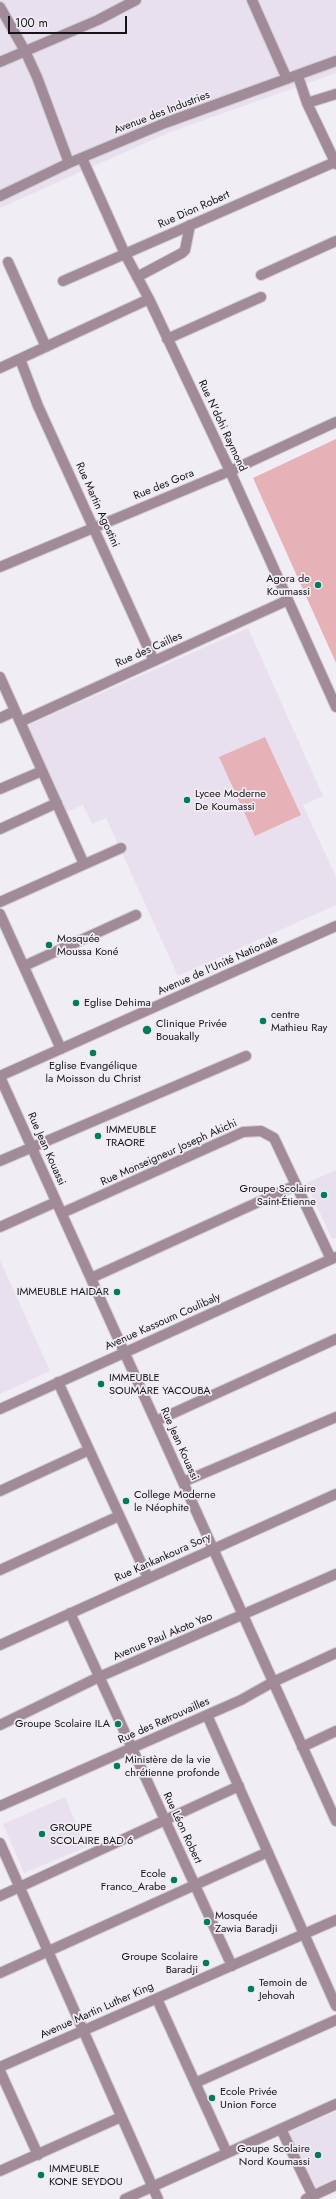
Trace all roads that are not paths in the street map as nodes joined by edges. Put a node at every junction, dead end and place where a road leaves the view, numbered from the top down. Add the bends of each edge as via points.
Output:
1 (136, 0) edge
2 (252, 0) edge
3 (0, 7) edge
4 (25, 50) junction
5 (336, 61) edge
6 (0, 62) edge
7 (298, 76) junction
8 (287, 79) junction
9 (336, 94) edge
10 (307, 103) junction
11 (82, 158) junction
12 (69, 163) junction
13 (335, 163) edge
14 (0, 196) edge
15 (190, 225) junction
16 (336, 241) edge
17 (125, 254) junction
18 (8, 262) dead end
19 (261, 275) dead end
20 (137, 277) junction
21 (63, 281) dead end
22 (261, 297) dead end
23 (149, 299) junction
24 (168, 339) junction
25 (46, 347) junction
26 (20, 359) junction
27 (0, 368) edge
28 (336, 422) edge
29 (230, 471) junction
30 (94, 526) junction
31 (0, 567) edge
32 (288, 600) junction
33 (154, 661) junction
34 (0, 678) edge
35 (336, 707) edge
36 (15, 711) junction
37 (0, 718) edge
38 (20, 722) junction
39 (42, 771) junction
40 (0, 789) edge
41 (57, 803) junction
42 (0, 829) edge
43 (121, 848) dead end
44 (84, 864) junction
45 (0, 902) edge
46 (0, 914) edge
47 (136, 915) dead end
48 (336, 926) edge
49 (24, 966) junction
50 (61, 1049) junction
51 (246, 1056) dead end
52 (0, 1076) edge
53 (32, 1147) junction
54 (0, 1161) edge
55 (296, 1185) junction
56 (56, 1202) junction
57 (62, 1213) junction
58 (0, 1227) edge
59 (334, 1261) edge
60 (91, 1278) junction
61 (336, 1339) edge
62 (124, 1353) junction
63 (58, 1382) junction
64 (0, 1409) edge
65 (336, 1417) edge
66 (156, 1421) junction
67 (89, 1450) junction
68 (183, 1482) junction
69 (0, 1491) edge
70 (336, 1494) edge
71 (119, 1516) junction
72 (213, 1549) junction
73 (0, 1570) edge
74 (336, 1574) edge
75 (148, 1578) junction
76 (70, 1613) junction
77 (243, 1616) junction
78 (0, 1645) edge
79 (336, 1653) edge
80 (99, 1677) junction
81 (273, 1682) junction
82 (207, 1715) junction
83 (0, 1725) edge
84 (336, 1732) edge
85 (302, 1747) junction
86 (133, 1748) junction
87 (239, 1786) junction
88 (0, 1806) edge
89 (333, 1807) edge
90 (165, 1821) junction
91 (336, 1821) edge
92 (0, 1843) edge
93 (268, 1852) junction
94 (196, 1885) junction
95 (20, 1887) junction
96 (0, 1896) edge
97 (336, 1920) edge
98 (304, 1934) junction
99 (47, 1951) junction
100 (232, 1966) junction
101 (0, 1973) edge
102 (157, 1999) junction
103 (336, 2006) edge
104 (336, 2020) edge
105 (82, 2031) junction
106 (0, 2067) edge
107 (0, 2071) edge
108 (195, 2083) junction
109 (336, 2104) edge
110 (121, 2117) junction
111 (281, 2129) junction
112 (227, 2153) junction
113 (38, 2155) junction
114 (0, 2171) edge
115 (336, 2185) edge
116 (152, 2187) junction
117 (310, 2197) edge
118 (125, 2199) edge
119 (158, 2199) edge

1 - 4 street via 98,20
2 - 8 street
3 - 4 street
4 - 6 street
4 - 12 street
5 - 7 street, Avenue des Industries
7 - 8 street, Avenue des Industries
7 - 10 street
8 - 11 street, Avenue des Industries via 165,123
9 - 10 street
10 - 13 street
11 - 12 street, Avenue des Industries
11 - 17 street, Rue N'dohi Raymond
12 - 14 street, Avenue des Industries
13 - 15 street, Rue Dion Robert
15 - 17 street, Rue Dion Robert
15 - 20 street via 182,253
16 - 19 street
17 - 20 street, Rue N'dohi Raymond
17 - 21 street, Rue Dion Robert
18 - 25 street
20 - 23 street, Rue N'dohi Raymond
22 - 24 street
23 - 24 street, Rue N'dohi Raymond
23 - 25 street
24 - 29 street, Rue N'dohi Raymond
25 - 26 street
26 - 27 street
26 - 30 street, Rue Martin Agostini via 38,406
28 - 29 street, Rue des Gora
29 - 30 street, Rue des Gora
29 - 32 street, Rue N'dohi Raymond
30 - 31 street, Rue des Gora
30 - 33 street, Rue Martin Agostini
32 - 33 street, Rue des Cailles
32 - 35 street, Rue N'dohi Raymond
33 - 38 street, Rue des Cailles
34 - 36 street
36 - 37 street
36 - 38 street
38 - 39 street
39 - 40 street
39 - 41 street
41 - 42 street
41 - 44 street
43 - 44 street
44 - 45 street
46 - 49 street
47 - 49 street
48 - 50 street, Avenue de l'Unité Nationale
49 - 50 street
50 - 52 street, Avenue de l'Unité Nationale
51 - 53 street
52 - 53 street, Rue Jean Kouassi
53 - 54 street
53 - 56 street, Rue Jean Kouassi
55 - 57 street, Rue Monseigneur Joseph Akichi via 274,1138 261,1131 242,1132
55 - 59 street, Rue Monseigneur Joseph Akichi
55 - 60 street
56 - 57 street, Rue Jean Kouassi
56 - 58 street
57 - 60 street, Rue Jean Kouassi
59 - 62 street, Avenue Kassoum Coulibaly
60 - 62 street, Rue Jean Kouassi
61 - 66 street
62 - 63 street, Avenue Kassoum Coulibaly
62 - 66 street, Rue Jean Kouassi
63 - 64 street, Avenue Kassoum Coulibaly
63 - 67 street
65 - 68 street
66 - 68 street, Rue Jean Kouassi
67 - 69 street
67 - 71 street
68 - 72 street, Rue Jean Kouassi
70 - 72 street, Rue Kankankoura Sory
71 - 73 street
71 - 75 street
72 - 75 street, Rue Kankankoura Sory
72 - 77 street, Rue Jean Kouassi
74 - 77 street, Avenue Paul Akoto Yao
75 - 76 street, Rue Kankankoura Sory
76 - 78 street, Rue Kankankoura Sory
76 - 80 street, Rue Léon Robert
77 - 80 street, Avenue Paul Akoto Yao
77 - 81 street, Rue Jean Kouassi
79 - 81 street, Rue des Retrouvailles
80 - 83 street, Avenue Paul Akoto Yao
80 - 86 street, Rue Léon Robert
81 - 82 street, Rue des Retrouvailles
81 - 85 street, Rue Jean Kouassi
82 - 86 street, Rue des Retrouvailles
82 - 87 street
84 - 85 street
85 - 89 street, Rue Jean Kouassi
86 - 88 street, Rue des Retrouvailles
86 - 90 street, Rue Léon Robert
87 - 90 street
87 - 93 street
89 - 91 street, Rue Jean Kouassi
90 - 94 street, Rue Léon Robert
90 - 95 street
92 - 95 street
93 - 94 street
93 - 98 street
94 - 99 street
94 - 100 street, Rue Léon Robert
95 - 96 street
95 - 99 street
97 - 98 street, Avenue Martin Luther King
98 - 100 street, Avenue Martin Luther King
98 - 103 street
99 - 101 street
99 - 105 street
100 - 102 street, Avenue Martin Luther King
102 - 105 street, Avenue Martin Luther King
102 - 108 street
104 - 108 street
105 - 106 street, Avenue Martin Luther King
105 - 110 street
107 - 113 street
108 - 112 street
109 - 111 street
110 - 113 street
110 - 116 street
111 - 112 street
111 - 117 street
112 - 116 street
113 - 114 street
115 - 117 street
116 - 118 street
116 - 119 street

